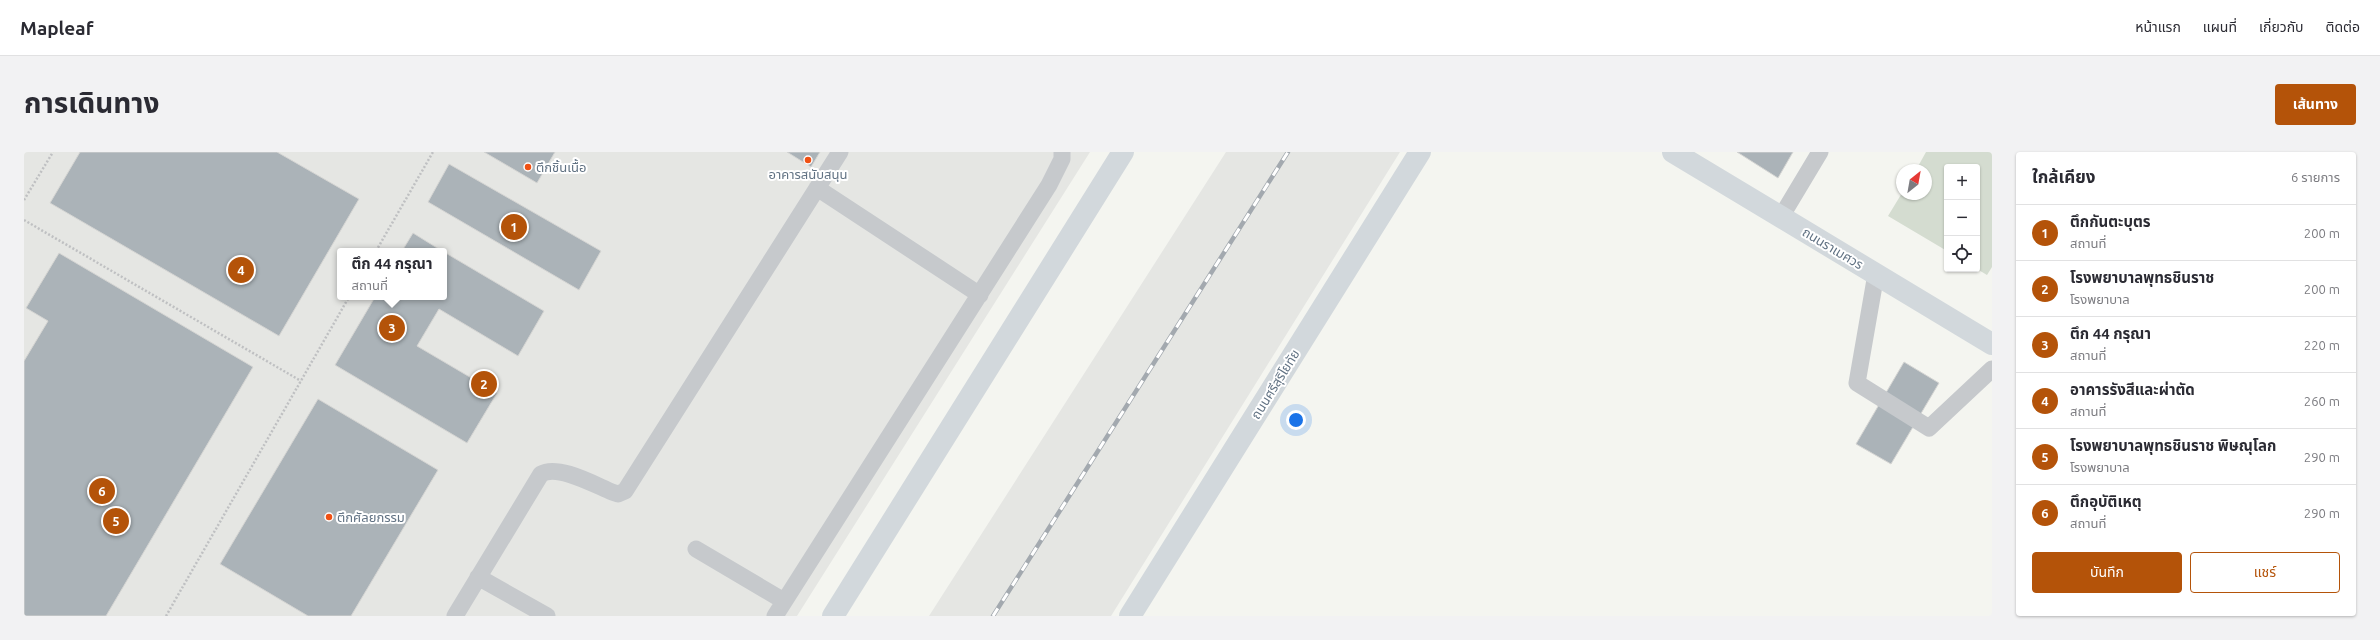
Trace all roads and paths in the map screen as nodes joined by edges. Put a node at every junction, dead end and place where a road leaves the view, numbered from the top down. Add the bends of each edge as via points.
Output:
1 (53, 152) edge
2 (433, 152) edge
3 (840, 152) edge
4 (1062, 152) edge
5 (1123, 152) edge
6 (1420, 152) edge
7 (1673, 152) edge
8 (1820, 152) edge
9 (817, 188) junction
10 (24, 200) edge
11 (1781, 217) junction
12 (24, 220) edge
13 (378, 248) edge
14 (1876, 274) junction
15 (980, 294) junction
16 (348, 300) edge
17 (1992, 344) edge
18 (1992, 369) edge
19 (301, 381) junction
20 (696, 549) dead end
21 (478, 577) junction
22 (784, 601) junction
23 (166, 616) edge
24 (455, 616) edge
25 (547, 616) edge
26 (775, 616) edge
27 (833, 616) edge
28 (1130, 616) edge

1 - 10 path
2 - 13 path
3 - 9 lane
4 - 15 lane via 1062,159 1049,185
5 - 27 street
6 - 28 street, ถนนศรีสุริโยทัย
7 - 11 street, ถนนราเมศวร
8 - 11 lane
9 - 15 lane
9 - 21 lane via 625,491 618,494 566,473 546,471 532,487
11 - 14 street, ถนนราเมศวร
12 - 19 path
14 - 17 street, ถนนราเมศวร
14 - 18 lane via 1857,384 1929,428
15 - 22 lane
16 - 19 path
19 - 23 path
20 - 22 lane
21 - 24 lane
21 - 25 lane
22 - 26 lane

